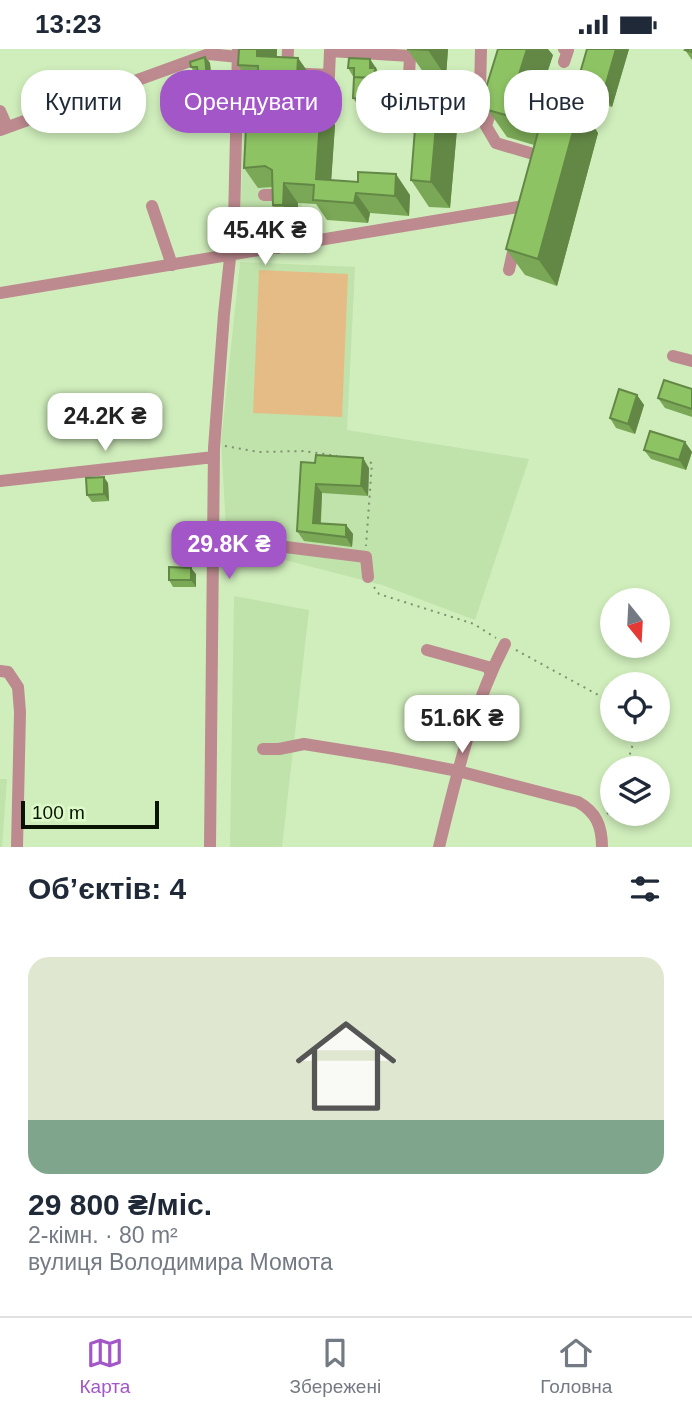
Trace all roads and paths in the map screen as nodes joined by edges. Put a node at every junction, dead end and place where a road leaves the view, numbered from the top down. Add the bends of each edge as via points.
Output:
1 (288, 49) edge
2 (481, 49) edge
3 (238, 53) edge
4 (286, 70) edge
5 (329, 70) edge
6 (409, 70) edge
7 (480, 70) edge
8 (498, 88) edge
9 (0, 111) edge
10 (490, 113) edge
11 (4, 129) edge
12 (236, 133) edge
13 (490, 133) edge
14 (536, 169) edge
15 (264, 195) dead end
16 (152, 206) dead end
17 (278, 248) junction
18 (231, 256) junction
19 (172, 265) junction
20 (509, 270) edge
21 (0, 293) edge
22 (673, 356) dead end
23 (692, 362) edge
24 (214, 451) junction
25 (345, 458) edge
26 (359, 460) edge
27 (0, 481) edge
28 (213, 538) junction
29 (366, 558) junction
30 (368, 577) joint
31 (505, 644) junction
32 (427, 650) dead end
33 (0, 671) edge
34 (490, 672) junction
35 (600, 696) edge
36 (263, 749) dead end
37 (457, 771) junction
38 (17, 847) edge
39 (210, 847) edge
40 (439, 847) edge
41 (602, 847) edge

1 - 4 street
2 - 7 street
3 - 11 street via 209,54
5 - 6 street via 330,51 410,56
8 - 10 street
9 - 11 street
12 - 18 street
13 - 14 street via 496,143 540,156
15 - 17 street via 279,195
16 - 19 street
17 - 18 street
17 - 20 street via 523,213
18 - 19 street
18 - 24 street
19 - 21 street
22 - 23 street
24 - 25 path via 304,450
24 - 27 street
24 - 28 street
26 - 29 path via 372,463
28 - 29 street
28 - 39 street
29 - 30 street
30 - 31 path via 379,594 474,624
31 - 34 street
31 - 35 path
32 - 34 street via 488,667
33 - 38 street via 8,672 18,687
34 - 37 street
36 - 37 street via 304,744
37 - 40 street
37 - 41 street via 578,802 597,819

